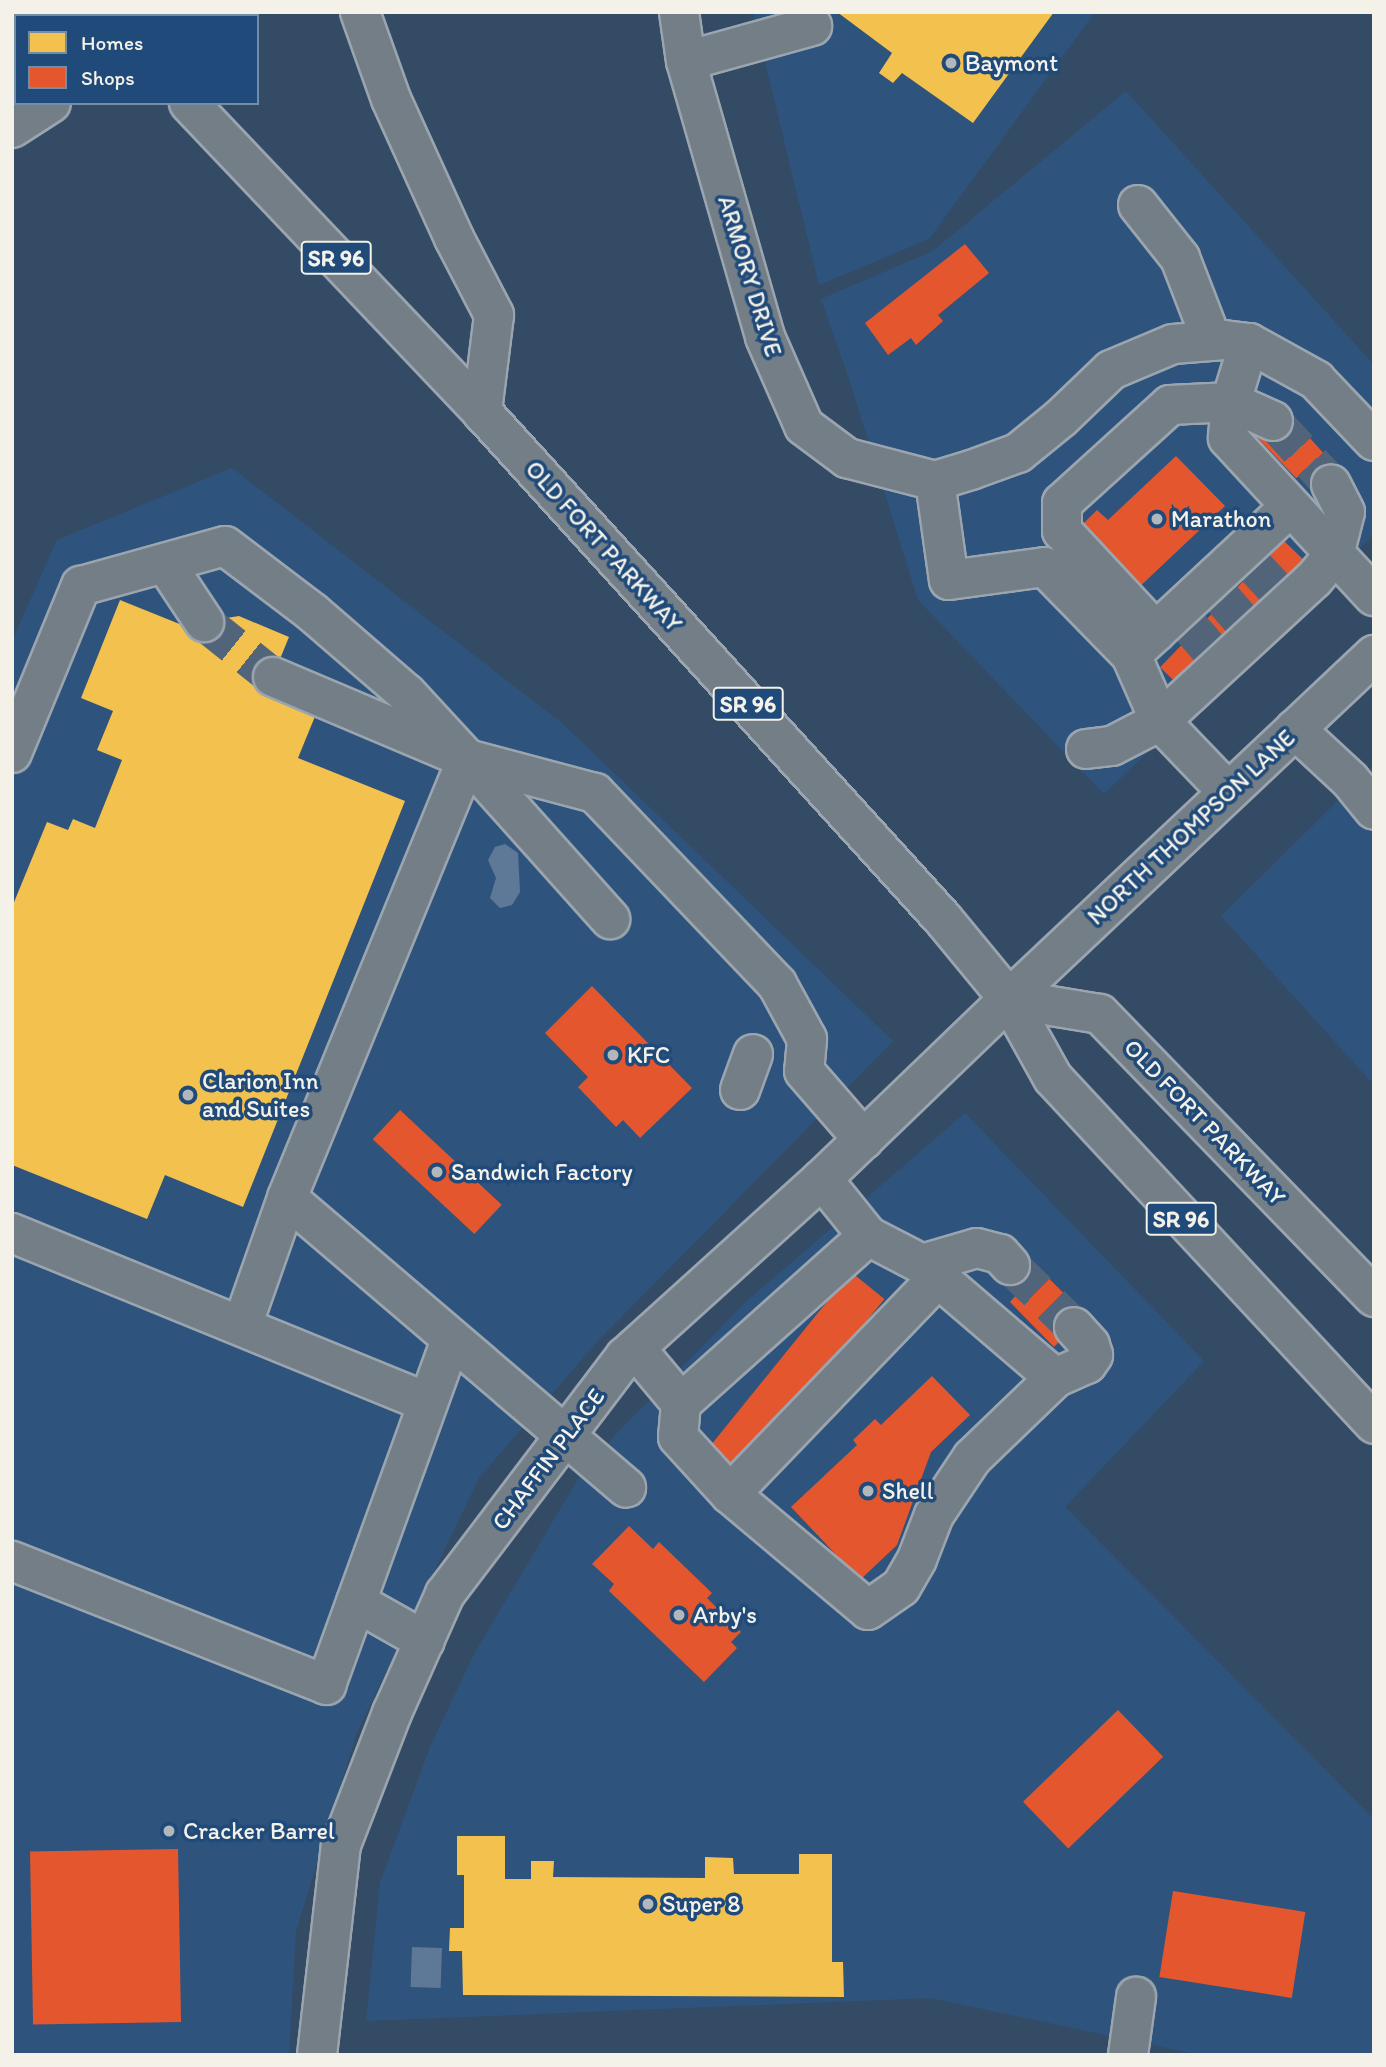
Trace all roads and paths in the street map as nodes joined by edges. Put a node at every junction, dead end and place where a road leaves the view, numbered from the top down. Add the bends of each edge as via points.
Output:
1 (360, 12) edge
2 (679, 12) edge
3 (812, 26) dead end
4 (686, 61) junction
5 (48, 105) edge
6 (191, 105) edge
7 (12, 128) edge
8 (1138, 205) dead end
9 (1231, 342) junction
10 (1231, 402) junction
11 (482, 412) junction
12 (1273, 421) tunnel mouth
13 (1374, 441) edge
14 (935, 481) junction
15 (1331, 484) tunnel mouth
16 (1290, 507) junction
17 (1334, 555) junction
18 (165, 563) junction
19 (1374, 596) edge
20 (204, 622) tunnel mouth
21 (1164, 632) junction
22 (1374, 655) edge
23 (273, 677) tunnel mouth
24 (1160, 721) junction
25 (1295, 729) junction
26 (1086, 749) dead end
27 (12, 753) edge
28 (467, 760) junction
29 (1228, 792) junction
30 (1374, 810) edge
31 (610, 919) dead end
32 (1009, 999) junction
33 (753, 1055) dead end
34 (740, 1090) dead end
35 (864, 1140) junction
36 (822, 1179) junction
37 (287, 1198) junction
38 (12, 1233) edge
39 (868, 1236) junction
40 (1010, 1265) tunnel mouth
41 (930, 1271) junction
42 (1374, 1297) edge
43 (242, 1326) junction
44 (1074, 1327) tunnel mouth
45 (451, 1339) junction
46 (635, 1348) junction
47 (1055, 1378) junction
48 (428, 1403) junction
49 (681, 1403) junction
50 (1374, 1424) edge
51 (565, 1436) junction
52 (626, 1488) dead end
53 (730, 1493) junction
54 (12, 1561) edge
55 (356, 1602) junction
56 (425, 1641) junction
57 (1136, 1997) dead end
58 (317, 2055) edge
59 (1128, 2055) edge

1 - 11 main road via 391,99 494,315
2 - 4 main road, ARMORY DRIVE
3 - 4 main road
4 - 14 main road, ARMORY DRIVE via 765,337 804,426 847,458
5 - 7 main road
6 - 11 main road, OLD FORT PARKWAY / SR 96
8 - 9 main road via 1180,258
9 - 10 main road
9 - 13 main road via 1316,380
9 - 14 main road via 1173,344 1111,370 1018,453
10 - 12 main road
10 - 16 main road via 1228,438
10 - 21 main road via 1170,405 1062,503 1062,531
11 - 32 main road, OLD FORT PARKWAY / SR 96 via 943,919
14 - 21 main road via 949,580 1045,567
15 - 17 main road via 1345,512
16 - 17 main road
16 - 21 main road via 1248,560
17 - 19 main road
17 - 24 main road
18 - 20 main road
18 - 27 main road via 81,586
18 - 28 main road via 225,546 312,612 406,693
21 - 24 main road
22 - 25 main road, NORTH THOMPSON LANE
23 - 28 main road
24 - 26 main road via 1112,746
24 - 29 main road
25 - 29 main road, NORTH THOMPSON LANE
25 - 30 main road via 1350,780
28 - 31 main road
28 - 35 main road via 595,793 777,984 807,1039 804,1071
28 - 37 main road
29 - 32 main road, NORTH THOMPSON LANE
32 - 35 main road, CHAFFIN PLACE
32 - 42 main road, OLD FORT PARKWAY via 1100,1014
32 - 50 main road, OLD FORT PARKWAY / SR 96 via 1053,1079
33 - 34 main road
35 - 36 main road, CHAFFIN PLACE
36 - 39 main road
36 - 46 main road, CHAFFIN PLACE
37 - 43 main road
37 - 45 main road
38 - 43 main road
39 - 41 main road
39 - 49 main road
40 - 41 main road via 1000,1254 977,1248
41 - 47 main road
41 - 53 main road
43 - 48 main road
44 - 47 main road via 1093,1355 1087,1364
45 - 48 main road
45 - 51 main road
46 - 49 main road
46 - 51 main road, CHAFFIN PLACE
47 - 53 main road via 972,1458 934,1515 901,1587 868,1610
48 - 55 main road
49 - 53 main road via 678,1437
51 - 52 main road
51 - 56 main road, CHAFFIN PLACE via 445,1594
54 - 55 main road via 326,1685
55 - 56 main road
56 - 58 main road, CHAFFIN PLACE via 341,1845
57 - 59 main road

